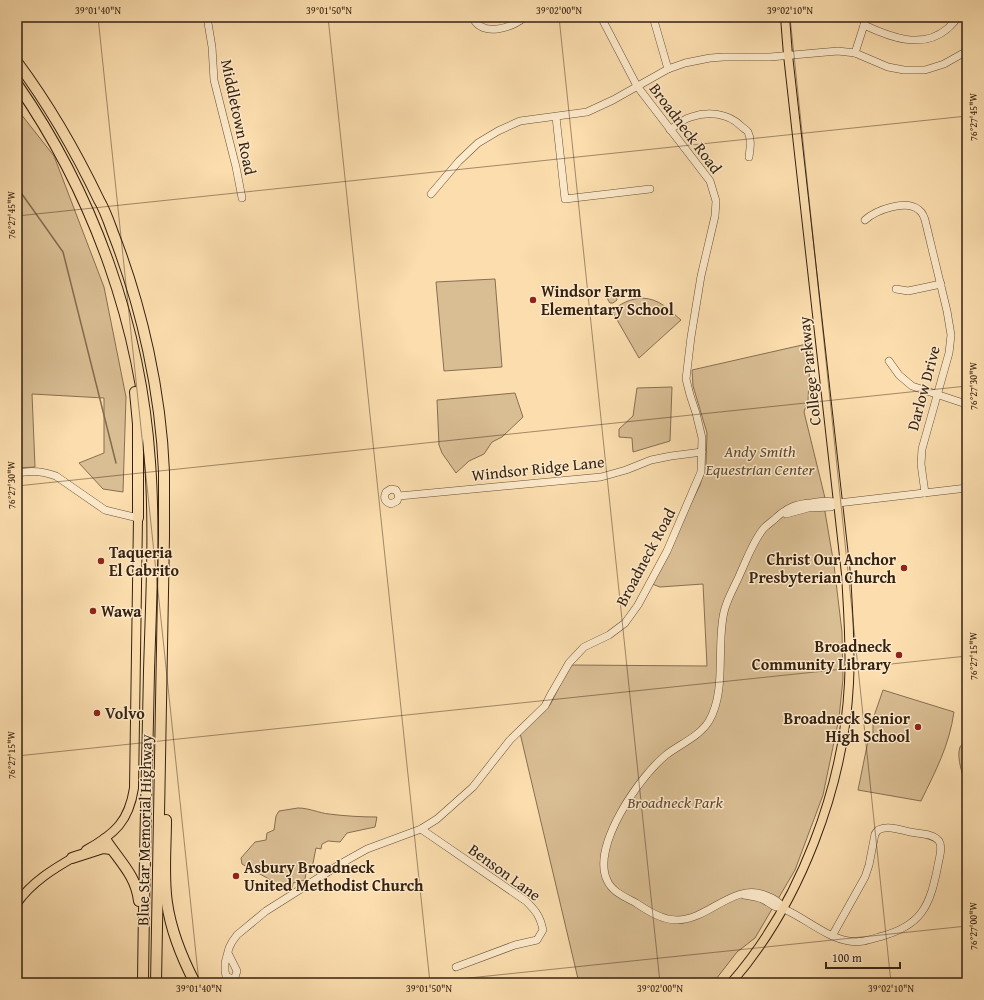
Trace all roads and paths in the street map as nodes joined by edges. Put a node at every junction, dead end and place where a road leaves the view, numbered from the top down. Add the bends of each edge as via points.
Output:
1 (207, 17) edge
2 (472, 17) edge
3 (525, 17) edge
4 (601, 17) edge
5 (653, 17) edge
6 (785, 17) edge
7 (865, 17) edge
8 (958, 17) edge
9 (864, 25) junction
10 (967, 51) edge
11 (855, 53) junction
12 (788, 55) junction
13 (17, 62) edge
14 (668, 69) junction
15 (17, 84) edge
16 (636, 86) junction
17 (556, 116) junction
18 (670, 130) junction
19 (749, 157) dead end
20 (650, 189) dead end
21 (431, 194) dead end
22 (242, 198) dead end
23 (865, 220) dead end
24 (941, 284) junction
25 (896, 288) dead end
26 (121, 305) junction
27 (889, 361) dead end
28 (937, 394) junction
29 (963, 403) dead end
30 (702, 452) junction
31 (17, 473) edge
32 (967, 488) edge
33 (925, 493) junction
34 (399, 496) dead end
35 (838, 503) junction
36 (138, 518) junction
37 (159, 789) junction
38 (421, 829) junction
39 (105, 839) junction
40 (111, 849) junction
41 (72, 858) junction
42 (17, 903) edge
43 (783, 908) junction
44 (143, 930) junction
45 (832, 936) junction
46 (228, 953) dead end
47 (456, 967) dead end
48 (17, 980) edge
49 (21, 983) edge
50 (142, 983) edge
51 (156, 983) edge
52 (195, 983) edge
53 (731, 983) edge

1 - 22 street, Middletown Road via 214,80
2 - 3 street via 483,27 501,29
4 - 16 street, Broadneck Road
5 - 14 street
6 - 12 main road, College Parkway
7 - 9 street
8 - 9 street via 937,36 918,41 897,38
9 - 11 street
10 - 11 street via 944,64 925,70 888,67
11 - 12 street via 838,51
12 - 14 street via 710,58
12 - 35 main road, College Parkway
13 - 37 highway, Blue Star Memorial Highway via 58,124 100,201 125,263 148,349 164,471
14 - 16 street
15 - 26 highway, Blue Star Memorial Highway via 64,161 88,210
16 - 17 street via 587,112
16 - 18 street, Broadneck Road
17 - 20 street via 566,199
17 - 21 street via 520,121 478,143
18 - 19 street via 689,117 704,114 727,116 748,132 751,144
18 - 30 street, Broadneck Road via 710,181 716,201 701,276 686,379 702,438
23 - 24 street, Darlow Drive via 880,210 910,206 919,210 926,224
24 - 25 street via 908,291
24 - 28 street, Darlow Drive via 951,340
26 - 36 highway via 121,318 133,373 138,424
26 - 44 highway, Blue Star Memorial Highway via 136,356 141,386 149,445 152,497
27 - 28 street via 905,381 919,389
28 - 29 street
28 - 33 street, Darlow Drive via 922,449 921,464
30 - 34 street, Windsor Ridge Lane via 651,460 602,477
30 - 38 street, Broadneck Road via 701,472 683,516 667,551 625,623 609,635 584,647 569,663 545,706 510,740 473,786 437,819
31 - 36 street via 48,473 105,510
32 - 33 street
33 - 35 street
35 - 43 main road, College Parkway via 850,640 846,715 835,777 820,826 801,873
35 - 43 street via 831,507 808,508 778,517 764,528 755,541 726,606 714,711 704,729 666,755 636,787 609,839 603,866 608,883 617,892 667,919 690,918 724,899 754,892 779,902
36 - 39 main road via 134,788 125,818
37 - 51 highway, Blue Star Memorial Highway
37 - 52 highway via 166,813 165,870 169,917
38 - 46 street, Broadneck Road via 367,849 294,893 241,931 232,942
38 - 47 street, Benson Lane via 526,901 540,917 543,930 537,940 515,945
39 - 40 highway
39 - 41 main road
40 - 41 highway via 103,848
40 - 44 highway via 136,884
41 - 42 main road via 36,882
43 - 45 street
43 - 53 main road, College Parkway
44 - 50 highway, Blue Star Memorial Highway
45 - 45 street via 865,877 878,830 888,828 931,836 939,842 940,855 931,896 922,912 913,921 902,929 860,942
48 - 49 main road

